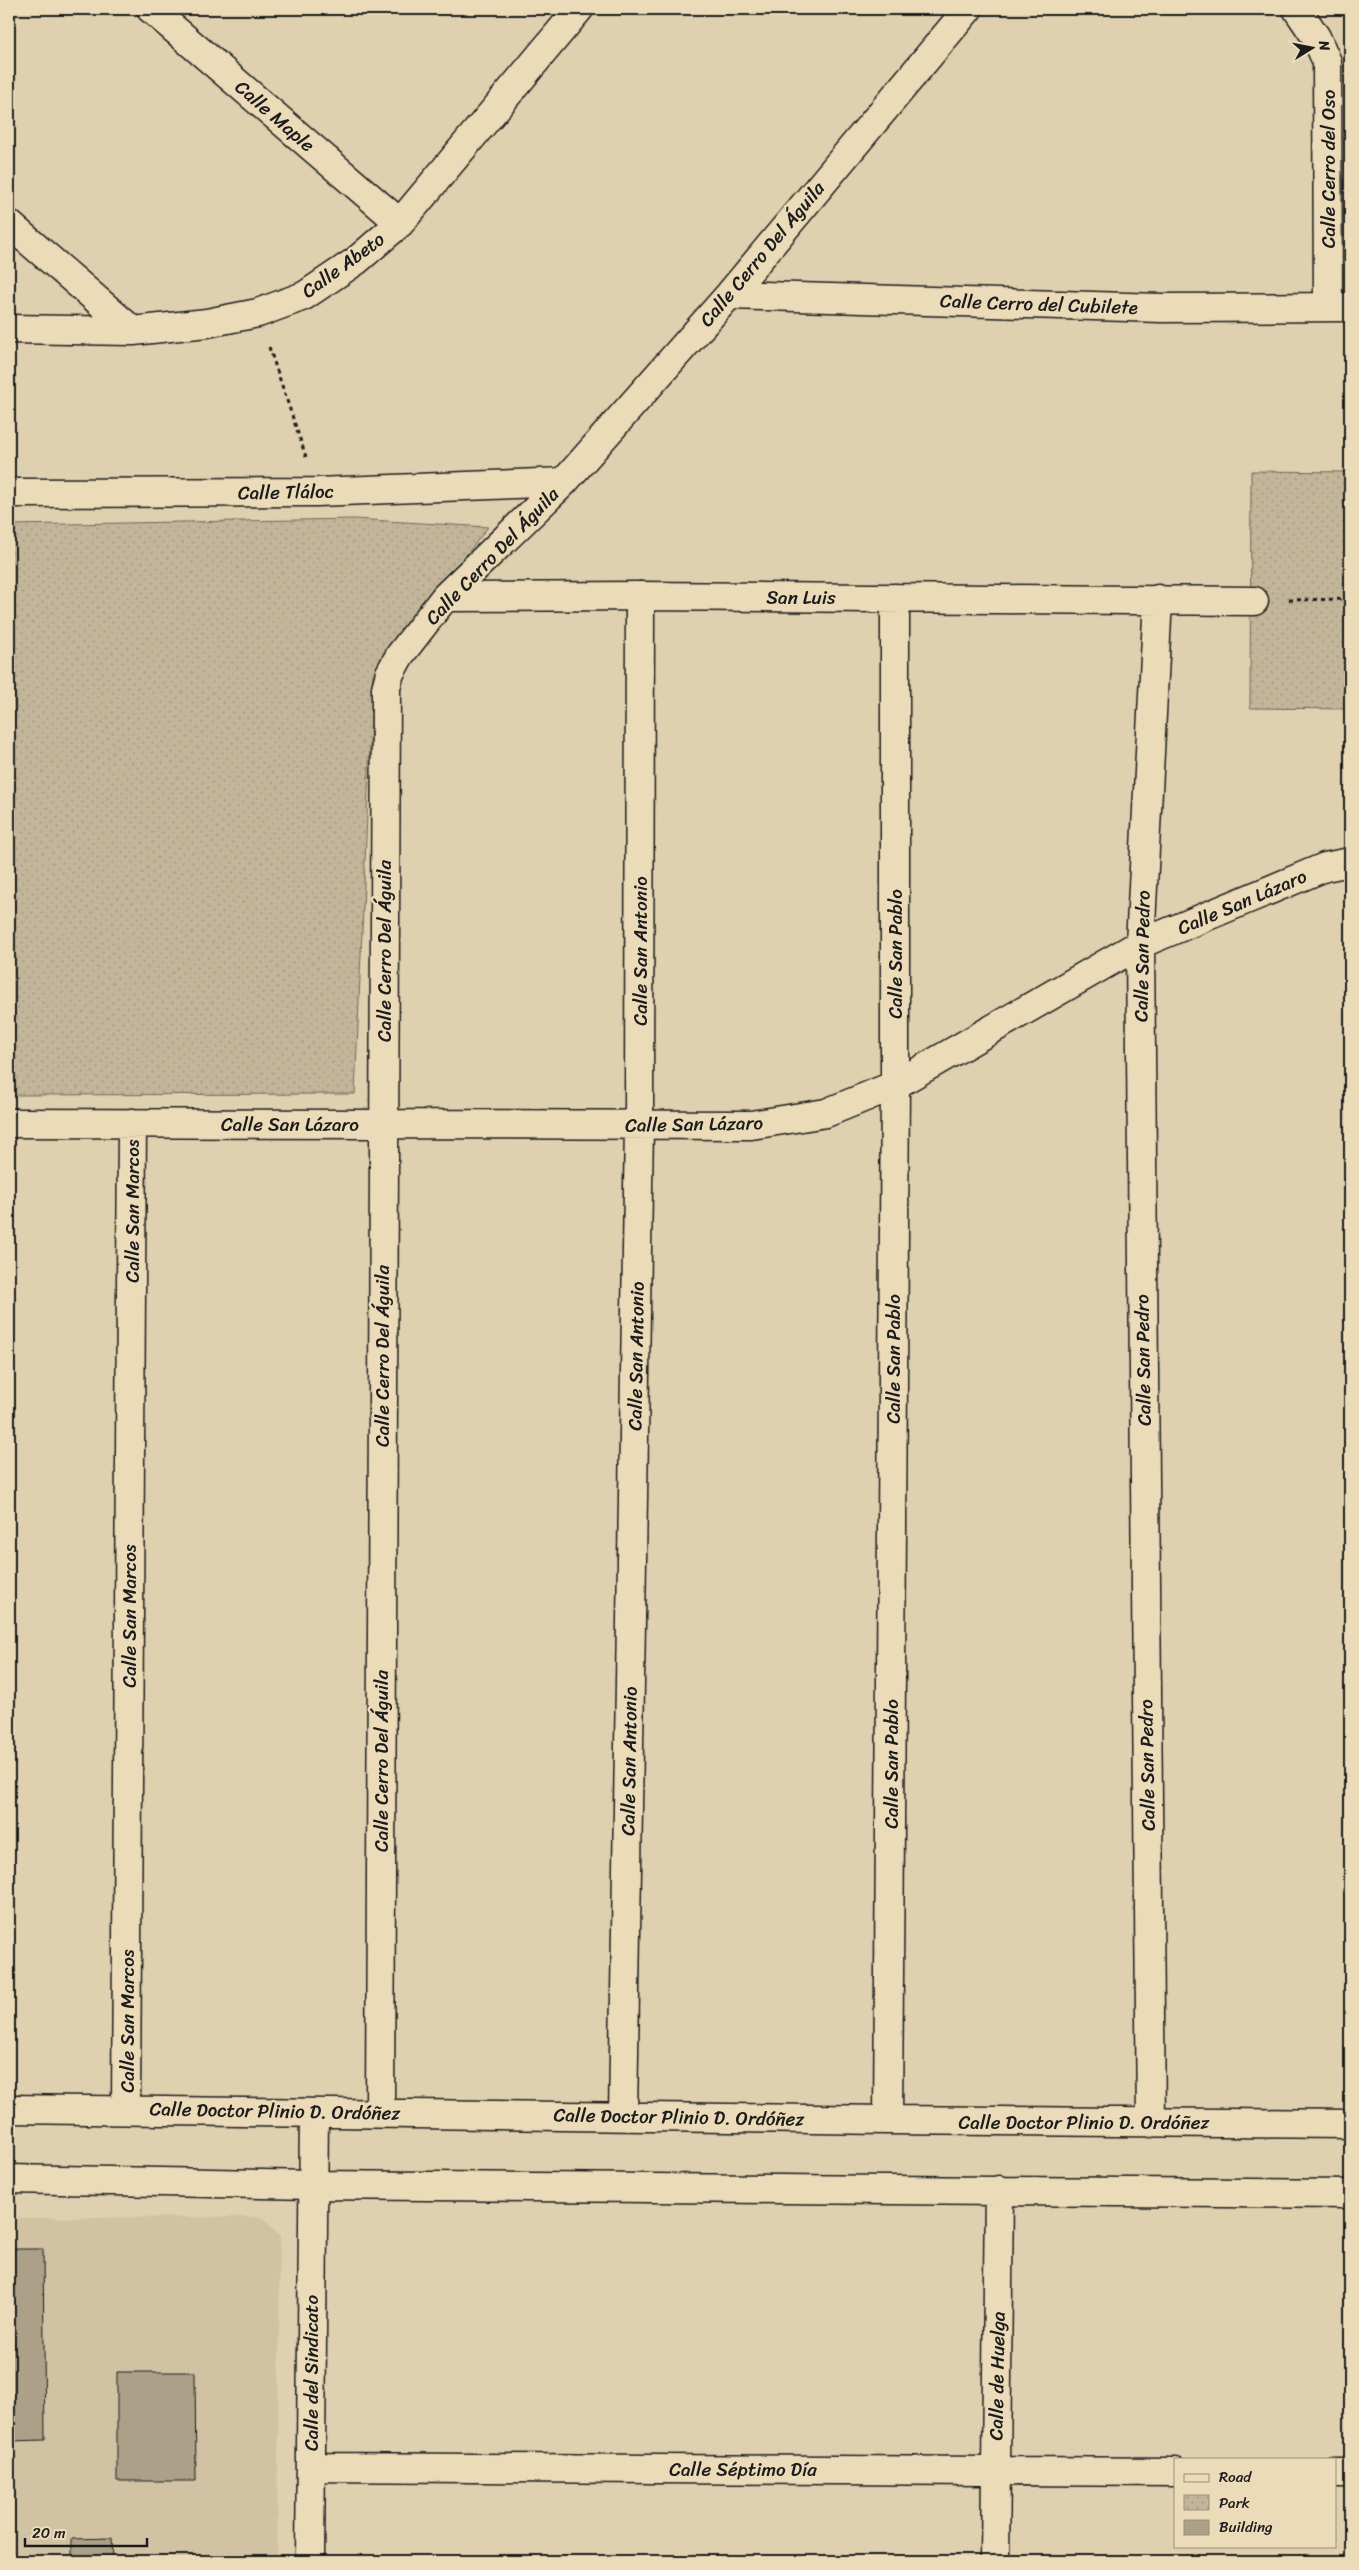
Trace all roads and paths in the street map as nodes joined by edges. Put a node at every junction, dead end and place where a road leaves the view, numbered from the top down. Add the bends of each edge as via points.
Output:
1 (151, 9) edge
2 (968, 9) edge
3 (1297, 9) edge
4 (565, 14) edge
5 (400, 223) junction
6 (9, 224) edge
7 (729, 295) junction
8 (1339, 307) edge
9 (258, 313) junction
10 (9, 329) edge
11 (133, 331) junction
12 (564, 482) junction
13 (9, 492) edge
14 (317, 492) junction
15 (640, 596) junction
16 (445, 598) junction
17 (895, 598) junction
18 (1158, 599) junction
19 (1350, 599) edge
20 (1254, 601) joint
21 (1350, 862) edge
22 (1140, 944) junction
23 (895, 1085) junction
24 (9, 1123) edge
25 (132, 1123) junction
26 (383, 1124) junction
27 (639, 1126) junction
28 (9, 2108) edge
29 (126, 2109) junction
30 (380, 2112) junction
31 (314, 2113) junction
32 (623, 2116) junction
33 (888, 2120) junction
34 (1151, 2123) junction
35 (1350, 2124) edge
36 (9, 2179) edge
37 (313, 2185) junction
38 (999, 2190) junction
39 (1350, 2194) edge
40 (311, 2467) junction
41 (996, 2471) junction
42 (1174, 2472) edge
43 (1336, 2473) edge
44 (1350, 2473) edge
45 (310, 2561) edge
46 (995, 2561) edge

1 - 5 street, Calle Maple
2 - 7 street, Calle Cerro Del Águila
3 - 8 street, Calle Cerro del Oso via 1316,37 1327,62
4 - 5 street, Calle Abeto
5 - 9 street, Calle Abeto via 356,261 304,296
6 - 11 street
7 - 8 street, Calle Cerro del Cubilete via 1161,308
7 - 12 street, Calle Cerro Del Águila
9 - 11 street, Calle Abeto via 207,323
9 - 14 path
10 - 11 street, Calle Abeto
12 - 14 street, Calle Tláloc
12 - 16 street, Calle Cerro Del Águila
13 - 14 street, Calle Tláloc
15 - 16 street, San Luis
15 - 17 street, San Luis
15 - 27 street, Calle San Antonio
16 - 26 street, Calle Cerro Del Águila via 400,655 386,688
17 - 18 street, San Luis
17 - 23 street, Calle San Pablo
18 - 20 street, San Luis
18 - 22 street, Calle San Pedro
19 - 20 path
21 - 22 street, Calle San Lázaro via 1325,867
22 - 23 street, Calle San Lázaro
22 - 34 street, Calle San Pedro
23 - 27 street, Calle San Lázaro via 826,1113 751,1126
23 - 33 street, Calle San Pablo
24 - 25 street, Calle San Lázaro
25 - 26 street, Calle San Lázaro
25 - 29 street, Calle San Marcos
26 - 27 street, Calle San Lázaro
26 - 30 street, Calle Cerro Del Águila
27 - 32 street, Calle San Antonio
28 - 29 street, Calle Doctor Plinio D. Ordóñez
29 - 31 street, Calle Doctor Plinio D. Ordóñez
30 - 31 street, Calle Doctor Plinio D. Ordóñez
30 - 32 street, Calle Doctor Plinio D. Ordóñez
31 - 37 street, Calle del Sindicato
32 - 33 street, Calle Doctor Plinio D. Ordóñez
33 - 34 street, Calle Doctor Plinio D. Ordóñez
34 - 35 street, Calle Doctor Plinio D. Ordóñez
36 - 37 street
37 - 38 street
37 - 40 street, Calle del Sindicato
38 - 39 street
38 - 41 street, Calle de Huelga
40 - 41 street, Calle Séptimo Día
40 - 45 street, Calle del Sindicato
41 - 42 street, Calle Séptimo Día
41 - 46 street, Calle de Huelga
43 - 44 street

